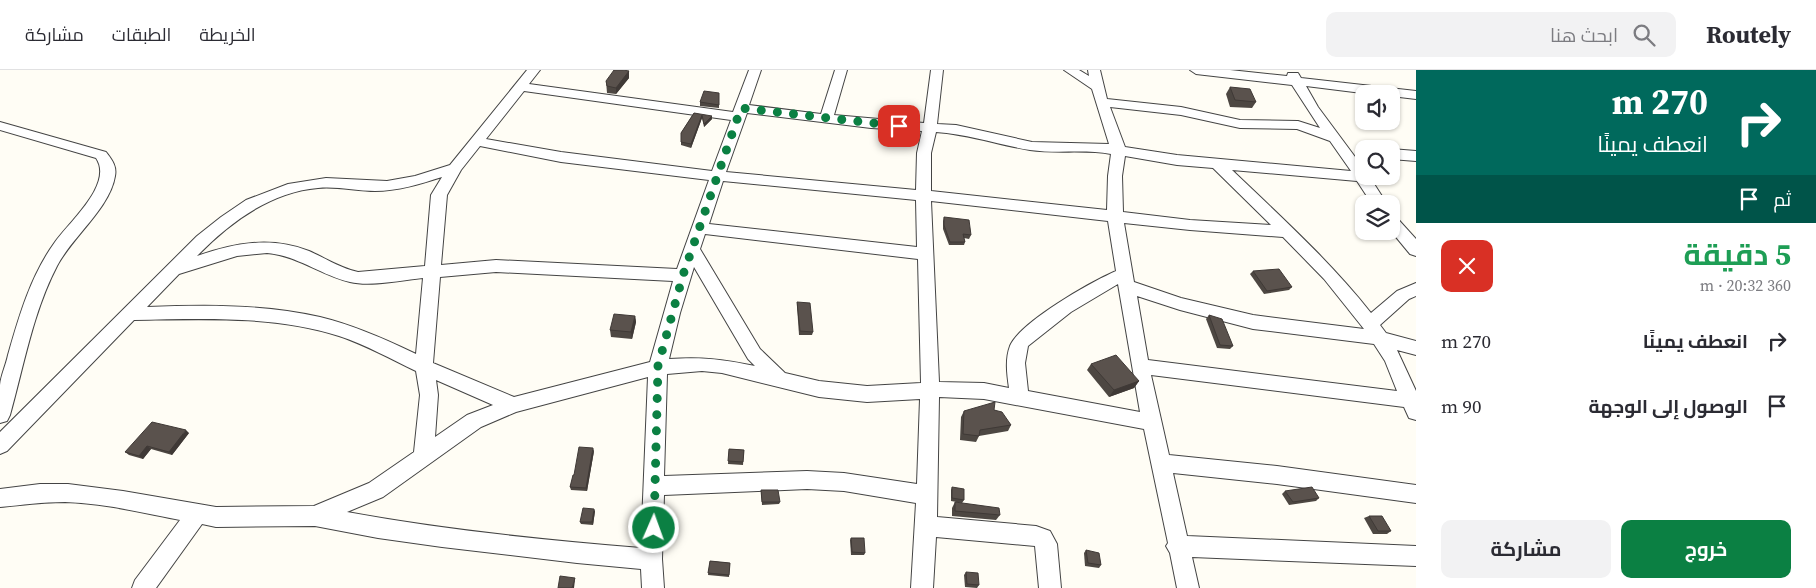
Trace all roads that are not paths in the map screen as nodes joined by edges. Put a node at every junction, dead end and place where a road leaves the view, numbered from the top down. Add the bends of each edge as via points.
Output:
1 (534, 70) edge
2 (755, 70) edge
3 (840, 70) edge
4 (937, 70) edge
5 (1070, 70) edge
6 (1094, 70) edge
7 (1202, 70) edge
8 (1289, 70) edge
9 (1296, 83) junction
10 (521, 87) junction
11 (1097, 87) junction
12 (1416, 95) edge
13 (1101, 102) junction
14 (739, 112) junction
15 (826, 119) junction
16 (0, 126) edge
17 (930, 127) junction
18 (1335, 138) junction
19 (476, 142) junction
20 (1344, 150) junction
21 (1119, 151) junction
22 (1355, 151) edge
23 (1400, 155) edge
24 (1416, 156) edge
25 (1217, 164) junction
26 (1355, 166) edge
27 (455, 168) junction
28 (717, 176) junction
29 (1355, 176) edge
30 (922, 196) junction
31 (1115, 216) junction
32 (698, 228) junction
33 (1400, 231) edge
34 (1288, 232) junction
35 (692, 250) junction
36 (1416, 250) edge
37 (925, 254) junction
38 (172, 271) junction
39 (432, 272) junction
40 (683, 275) junction
41 (1126, 280) junction
42 (1416, 289) edge
43 (130, 314) junction
44 (1374, 331) junction
45 (1416, 348) edge
46 (424, 366) junction
47 (658, 366) junction
48 (1140, 366) junction
49 (782, 381) junction
50 (930, 389) junction
51 (1019, 396) junction
52 (512, 405) junction
53 (1414, 405) edge
54 (0, 415) edge
55 (1152, 422) junction
56 (0, 445) edge
57 (424, 456) junction
58 (1161, 463) junction
59 (655, 486) junction
60 (927, 494) junction
61 (1416, 494) edge
62 (0, 498) edge
63 (196, 514) junction
64 (315, 516) junction
65 (926, 526) junction
66 (1177, 546) junction
67 (1416, 556) edge
68 (652, 559) junction
69 (143, 588) edge
70 (652, 588) edge
71 (922, 588) edge
72 (1050, 588) edge
73 (1188, 588) edge

1 - 10 street
2 - 14 street
3 - 15 street
4 - 17 street
5 - 11 street
6 - 11 street
7 - 9 street
8 - 9 street
9 - 12 street
9 - 18 street
10 - 14 street
10 - 19 street
11 - 13 street
13 - 18 street via 1181,112 1240,124 1298,125
13 - 21 street
14 - 15 street
14 - 28 street
15 - 17 street
16 - 54 street via 102,155 107,159 109,175 99,195 61,245 48,270 30,316
17 - 21 street via 974,132 1032,146 1093,147
17 - 30 street via 924,154
18 - 20 street
19 - 27 street
19 - 28 street via 562,157
20 - 22 street
20 - 26 street
21 - 25 street
21 - 31 street
23 - 24 street
25 - 29 street
25 - 34 street
27 - 38 street via 400,184 309,184 282,191 225,220
27 - 39 street via 437,200
28 - 30 street
28 - 32 street
30 - 31 street
30 - 37 street
31 - 34 street
31 - 41 street
32 - 35 street
32 - 37 street
33 - 36 street
34 - 44 street
35 - 40 street
35 - 49 street via 754,354
37 - 50 street
38 - 39 street via 239,250 264,247 298,253 350,277
38 - 43 street
39 - 40 street via 496,266
39 - 46 street
40 - 47 street
41 - 44 street via 1180,304 1253,322
41 - 48 street
41 - 51 street via 1098,286 1048,318 1021,342 1018,353
42 - 44 street via 1403,295
43 - 46 street via 247,316 315,323 342,330
43 - 56 street
44 - 45 street
44 - 53 street via 1392,357
46 - 52 street
46 - 57 street via 429,395
47 - 49 street via 722,366
47 - 52 street
47 - 59 street
48 - 53 street
48 - 55 street
49 - 50 street via 852,393 910,393
50 - 51 street via 970,389
50 - 60 street
51 - 55 street
52 - 57 street via 474,420
55 - 58 street
57 - 64 street via 376,490
58 - 61 street
58 - 66 street
59 - 60 street via 808,480
59 - 68 street
60 - 65 street
62 - 63 street via 68,493
63 - 64 street via 224,517
63 - 69 street
64 - 68 street via 442,537
65 - 71 street
65 - 72 street via 1042,538 1046,544
66 - 67 street
66 - 73 street
68 - 70 street

